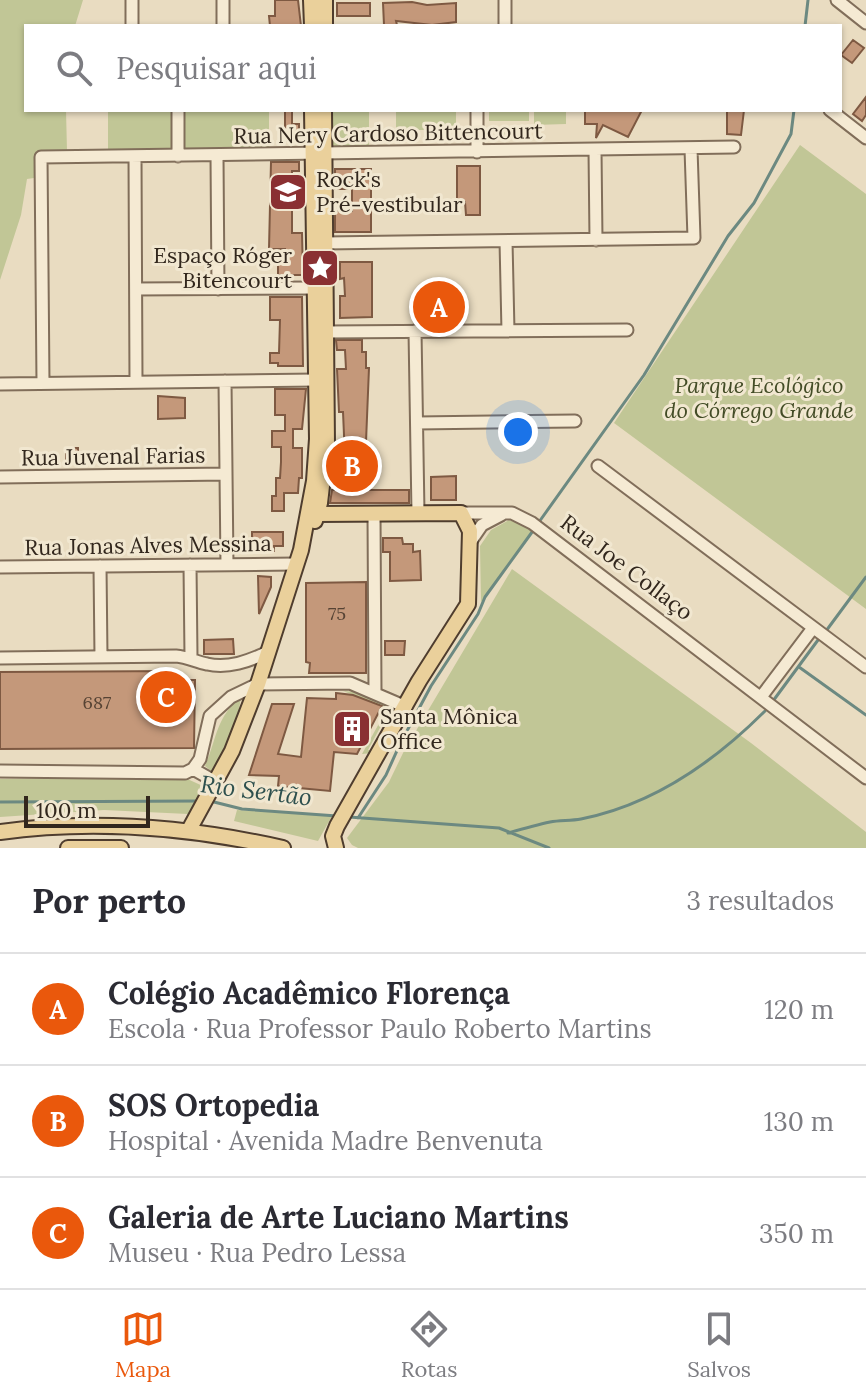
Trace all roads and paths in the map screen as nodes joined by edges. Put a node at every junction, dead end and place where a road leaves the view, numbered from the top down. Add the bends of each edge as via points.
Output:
1 (132, 0) edge
2 (223, 0) edge
3 (311, 0) edge
4 (325, 0) edge
5 (505, 0) edge
6 (837, 0) edge
7 (866, 23) edge
8 (132, 24) edge
9 (223, 24) edge
10 (312, 24) edge
11 (325, 24) edge
12 (505, 24) edge
13 (178, 112) edge
14 (312, 112) edge
15 (324, 112) edge
16 (477, 112) edge
17 (833, 112) edge
18 (866, 138) edge
19 (734, 147) dead end
20 (691, 149) junction
21 (595, 150) junction
22 (477, 152) junction
23 (318, 154) junction
24 (135, 156) junction
25 (178, 156) junction
26 (217, 156) junction
27 (596, 240) junction
28 (506, 241) junction
29 (325, 243) junction
30 (315, 288) junction
31 (136, 289) junction
32 (218, 289) junction
33 (627, 330) dead end
34 (415, 331) junction
35 (508, 331) junction
36 (326, 332) junction
37 (316, 380) junction
38 (225, 381) junction
39 (136, 382) junction
40 (43, 383) junction
41 (0, 384) edge
42 (575, 421) dead end
43 (417, 423) junction
44 (598, 466) dead end
45 (226, 474) junction
46 (0, 477) edge
47 (418, 513) junction
48 (461, 513) junction
49 (505, 513) junction
50 (318, 514) junction
51 (374, 514) junction
52 (471, 541) junction
53 (298, 557) junction
54 (190, 565) junction
55 (227, 565) junction
56 (100, 566) junction
57 (0, 567) edge
58 (813, 628) junction
59 (268, 652) junction
60 (101, 657) junction
61 (191, 657) junction
62 (0, 658) edge
63 (866, 667) edge
64 (258, 684) junction
65 (375, 692) junction
66 (761, 697) junction
67 (406, 707) junction
68 (193, 769) junction
69 (0, 771) edge
70 (866, 778) edge
71 (214, 786) junction
72 (189, 830) junction
73 (0, 832) edge
74 (68, 848) edge
75 (121, 848) edge
76 (283, 848) edge
77 (336, 848) edge

1 - 8 street
2 - 9 street
3 - 10 main road
4 - 11 main road
5 - 12 street
6 - 7 street
13 - 25 street
14 - 23 main road
15 - 23 main road
16 - 22 street
17 - 18 street
19 - 20 street, Rua Nery Cardoso Bittencourt
20 - 21 street, Rua Nery Cardoso Bittencourt
20 - 27 street via 694,238
21 - 22 street, Rua Nery Cardoso Bittencourt
21 - 27 street
22 - 23 street, Rua Nery Cardoso Bittencourt
23 - 26 street, Rua Nery Cardoso Bittencourt
23 - 29 main road
23 - 30 main road
24 - 25 street, Rua Nery Cardoso Bittencourt
24 - 31 street
24 - 40 street, Rua Nery Cardoso Bittencourt via 41,157
25 - 26 street, Rua Nery Cardoso Bittencourt
26 - 32 street
27 - 28 street
28 - 29 street
28 - 35 street
29 - 36 main road
30 - 32 street
30 - 37 main road
31 - 32 street
31 - 39 street
33 - 35 street
34 - 35 street
34 - 36 street
34 - 43 street
36 - 50 main road via 327,444
37 - 38 street
37 - 53 main road via 316,458
38 - 39 street
38 - 45 street
39 - 40 street
40 - 41 street
42 - 43 street
43 - 47 street
44 - 58 street
45 - 46 street, Rua Juvenal Farias
45 - 55 street
47 - 48 main road, Rua Joe Collaço
47 - 51 main road, Rua Joe Collaço
48 - 49 street, Rua Joe Collaço
48 - 52 main road
49 - 52 street via 482,525
49 - 66 street, Rua Joe Collaço via 536,526
50 - 51 main road, Rua Joe Collaço
50 - 53 main road
51 - 65 street
52 - 67 main road via 468,604
53 - 55 street, Rua Jonas Alves Messina
53 - 59 main road
54 - 55 street, Rua Jonas Alves Messina
54 - 56 street, Rua Jonas Alves Messina
54 - 61 street
56 - 57 street, Rua Jonas Alves Messina
56 - 60 street
58 - 63 street
58 - 66 street
59 - 61 street via 234,664 207,664
59 - 64 main road
60 - 61 street
60 - 62 street
64 - 65 street via 350,683
64 - 68 street via 231,697 210,716
64 - 71 main road
65 - 67 street
66 - 70 street, Rua Joe Collaço
67 - 77 main road via 337,826
68 - 69 street
68 - 71 street
71 - 72 main road
72 - 73 main road via 114,825
72 - 76 main road
74 - 75 main road

